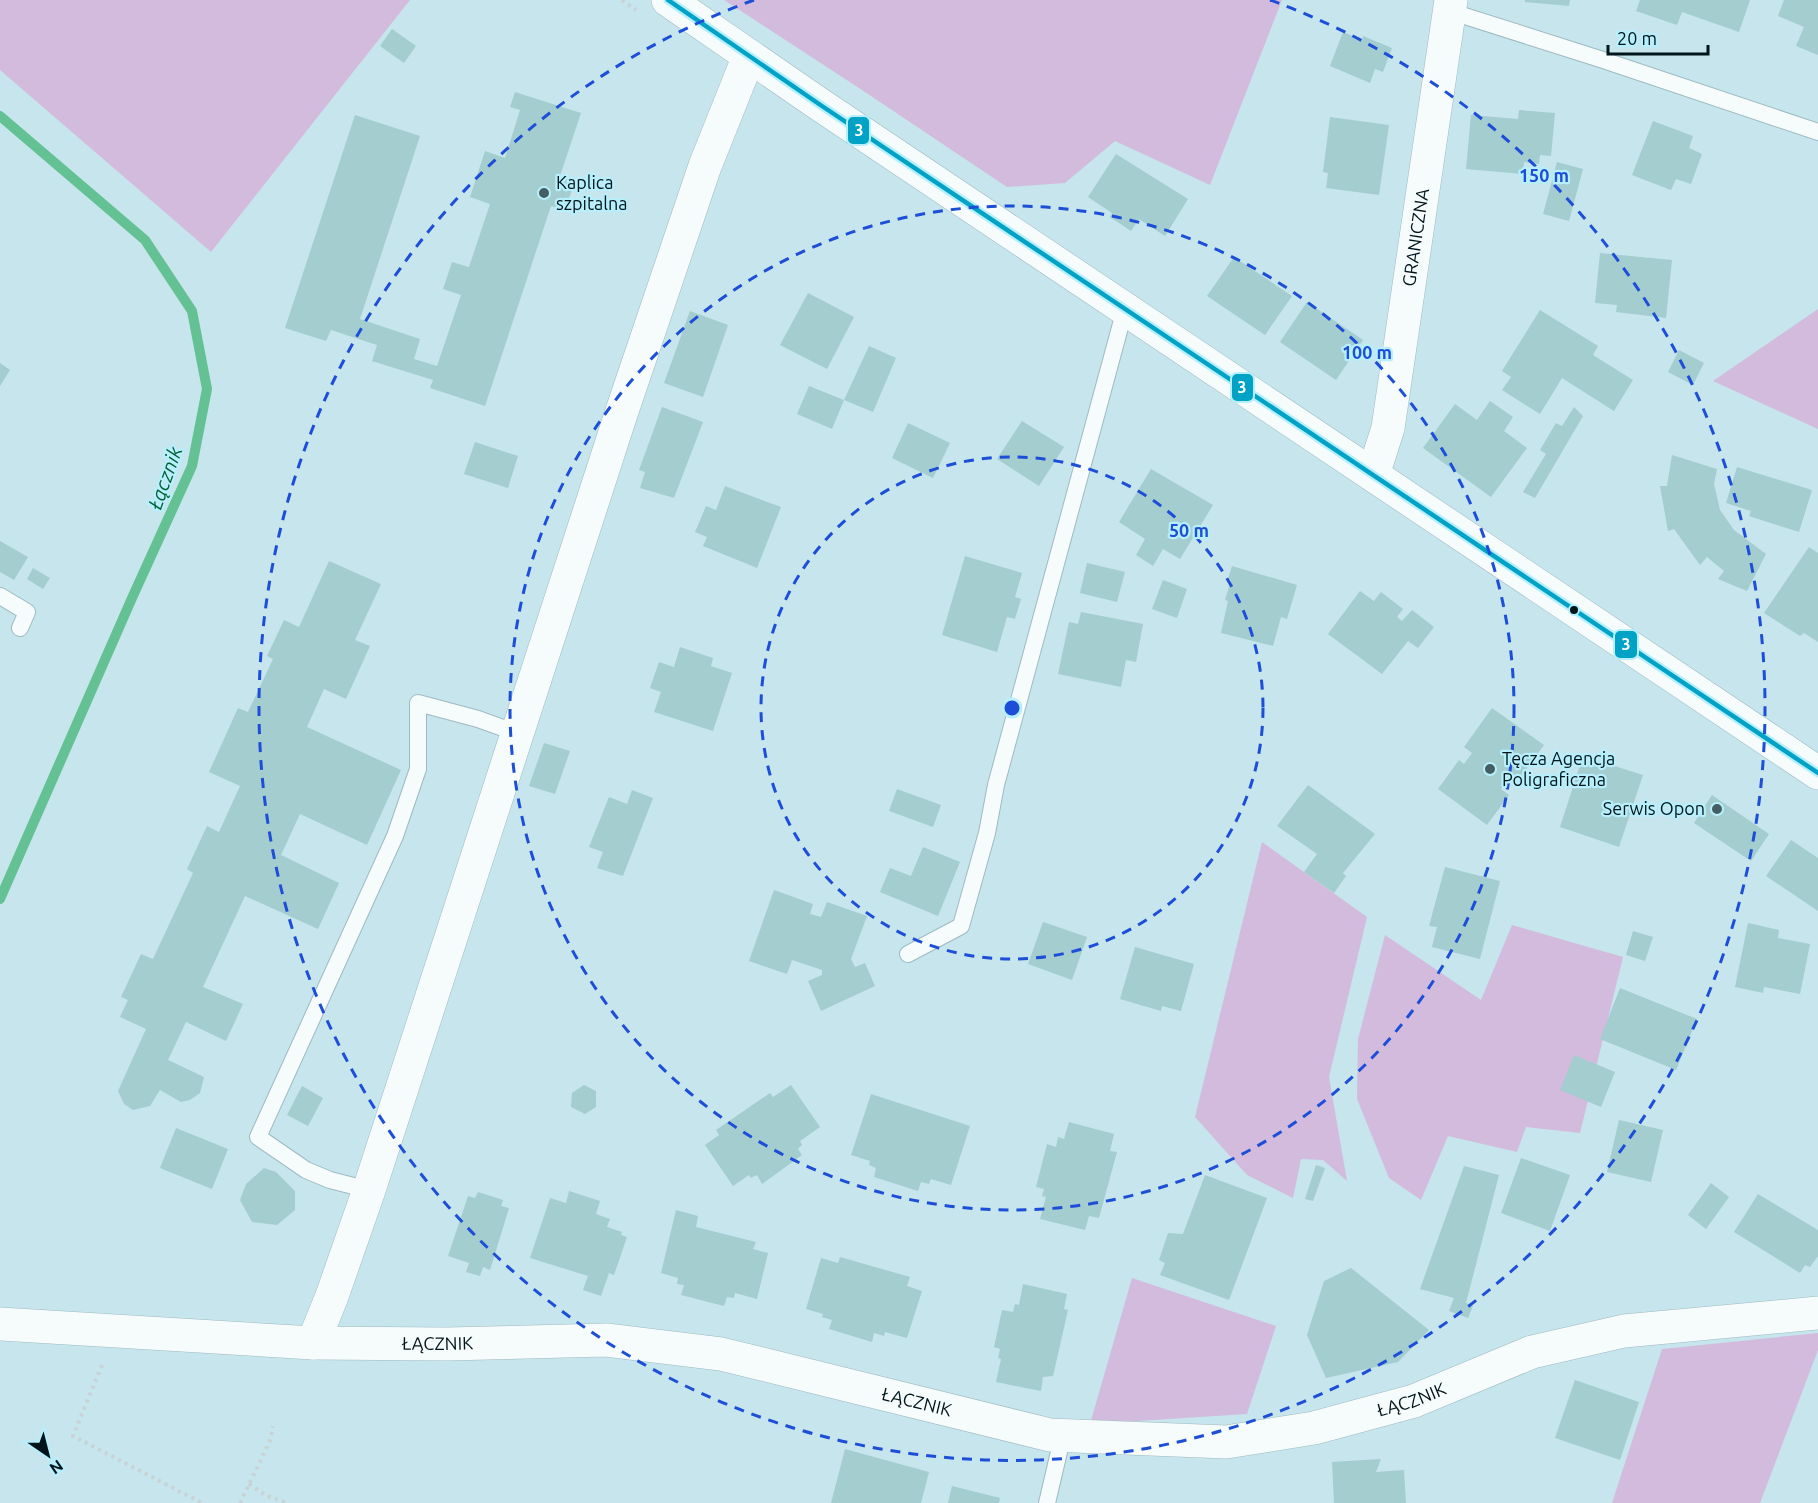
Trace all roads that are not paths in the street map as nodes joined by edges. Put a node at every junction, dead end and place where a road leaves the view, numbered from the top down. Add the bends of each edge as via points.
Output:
1 (668, 0) edge
2 (1450, 6) edge
3 (749, 56) junction
4 (1818, 132) edge
5 (1125, 309) junction
6 (1373, 475) junction
7 (0, 596) edge
8 (20, 628) dead end
9 (517, 733) junction
10 (1818, 773) edge
11 (908, 954) dead end
12 (369, 1190) junction
13 (1818, 1313) edge
14 (0, 1324) edge
15 (313, 1343) junction
16 (1063, 1435) junction
17 (1047, 1503) edge

1 - 3 street
2 - 4 lane
2 - 6 street, GRANICZNA via 1389,428
3 - 5 street
3 - 9 street via 701,177
5 - 6 street
5 - 11 lane via 960,926
6 - 10 street
7 - 8 lane via 27,612
9 - 12 street
9 - 12 lane via 418,703 418,769 395,836 258,1137 306,1170
12 - 15 street
13 - 16 street, ŁĄCZNIK via 1624,1331 1532,1352 1414,1401 1303,1430 1226,1442
14 - 15 street, ŁĄCZNIK
15 - 16 street, ŁĄCZNIK via 606,1340 721,1354
16 - 17 lane

